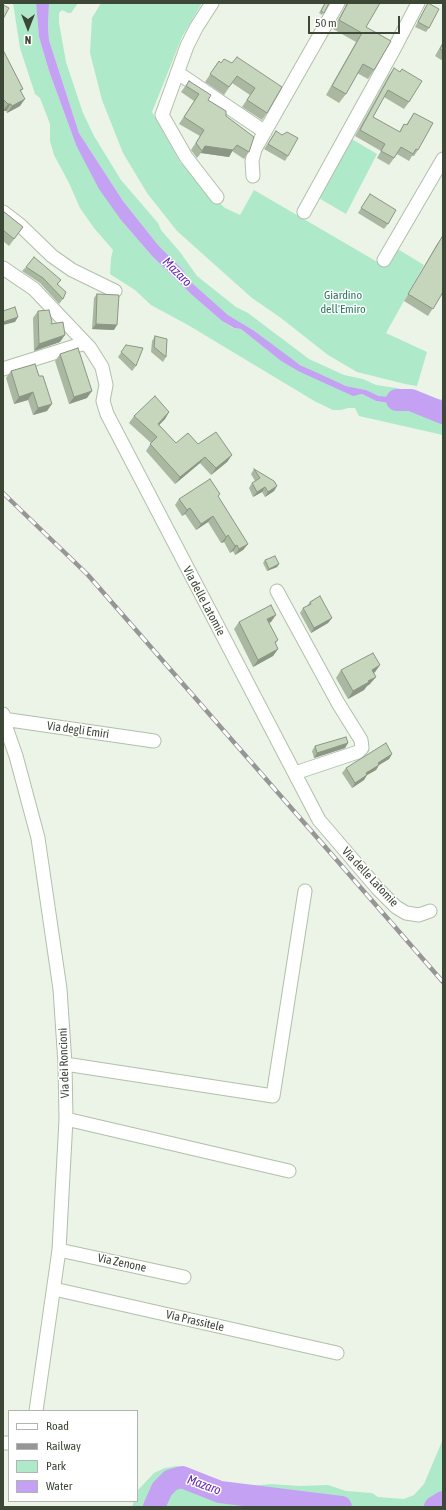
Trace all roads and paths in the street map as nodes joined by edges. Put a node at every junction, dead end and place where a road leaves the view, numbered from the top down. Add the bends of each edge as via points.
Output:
1 (212, 3) edge
2 (338, 3) edge
3 (418, 3) edge
4 (178, 73) junction
5 (265, 132) junction
6 (443, 159) edge
7 (253, 176) dead end
8 (218, 197) dead end
9 (3, 212) edge
10 (304, 212) dead end
11 (384, 260) dead end
12 (3, 268) edge
13 (115, 290) dead end
14 (86, 343) junction
15 (3, 369) edge
16 (277, 591) dead end
17 (3, 714) edge
18 (3, 719) edge
19 (154, 741) dead end
20 (295, 773) junction
21 (304, 891) dead end
22 (430, 911) dead end
23 (65, 1064) junction
24 (66, 1119) junction
25 (289, 1171) dead end
26 (59, 1250) junction
27 (184, 1277) dead end
28 (54, 1289) junction
29 (337, 1353) dead end
30 (36, 1410) edge

1 - 4 street via 190,40
2 - 5 street
3 - 10 street
4 - 5 street
4 - 8 street via 162,115 186,157
5 - 7 street via 255,149 252,161
6 - 11 street
9 - 13 street via 52,256 72,270
12 - 14 street, Via delle Latomie via 34,290
14 - 15 street
14 - 20 street, Via delle Latomie via 102,367 106,385 103,401 107,414
16 - 20 street via 361,740 362,748 358,752
17 - 18 street, Via dei Roncioni
18 - 19 street, Via degli Emiri
18 - 23 street, Via dei Roncioni via 16,756 38,838 60,989
20 - 22 street, Via delle Latomie via 319,820 382,893 406,913 420,915
21 - 23 street via 273,1096
23 - 24 street, Via dei Roncioni
24 - 25 street
24 - 26 street, Via dei Roncioni
26 - 27 street, Via Zenone
26 - 28 street, Via dei Roncioni
28 - 29 street, Via Prassitele
28 - 30 street, Via dei Roncioni

